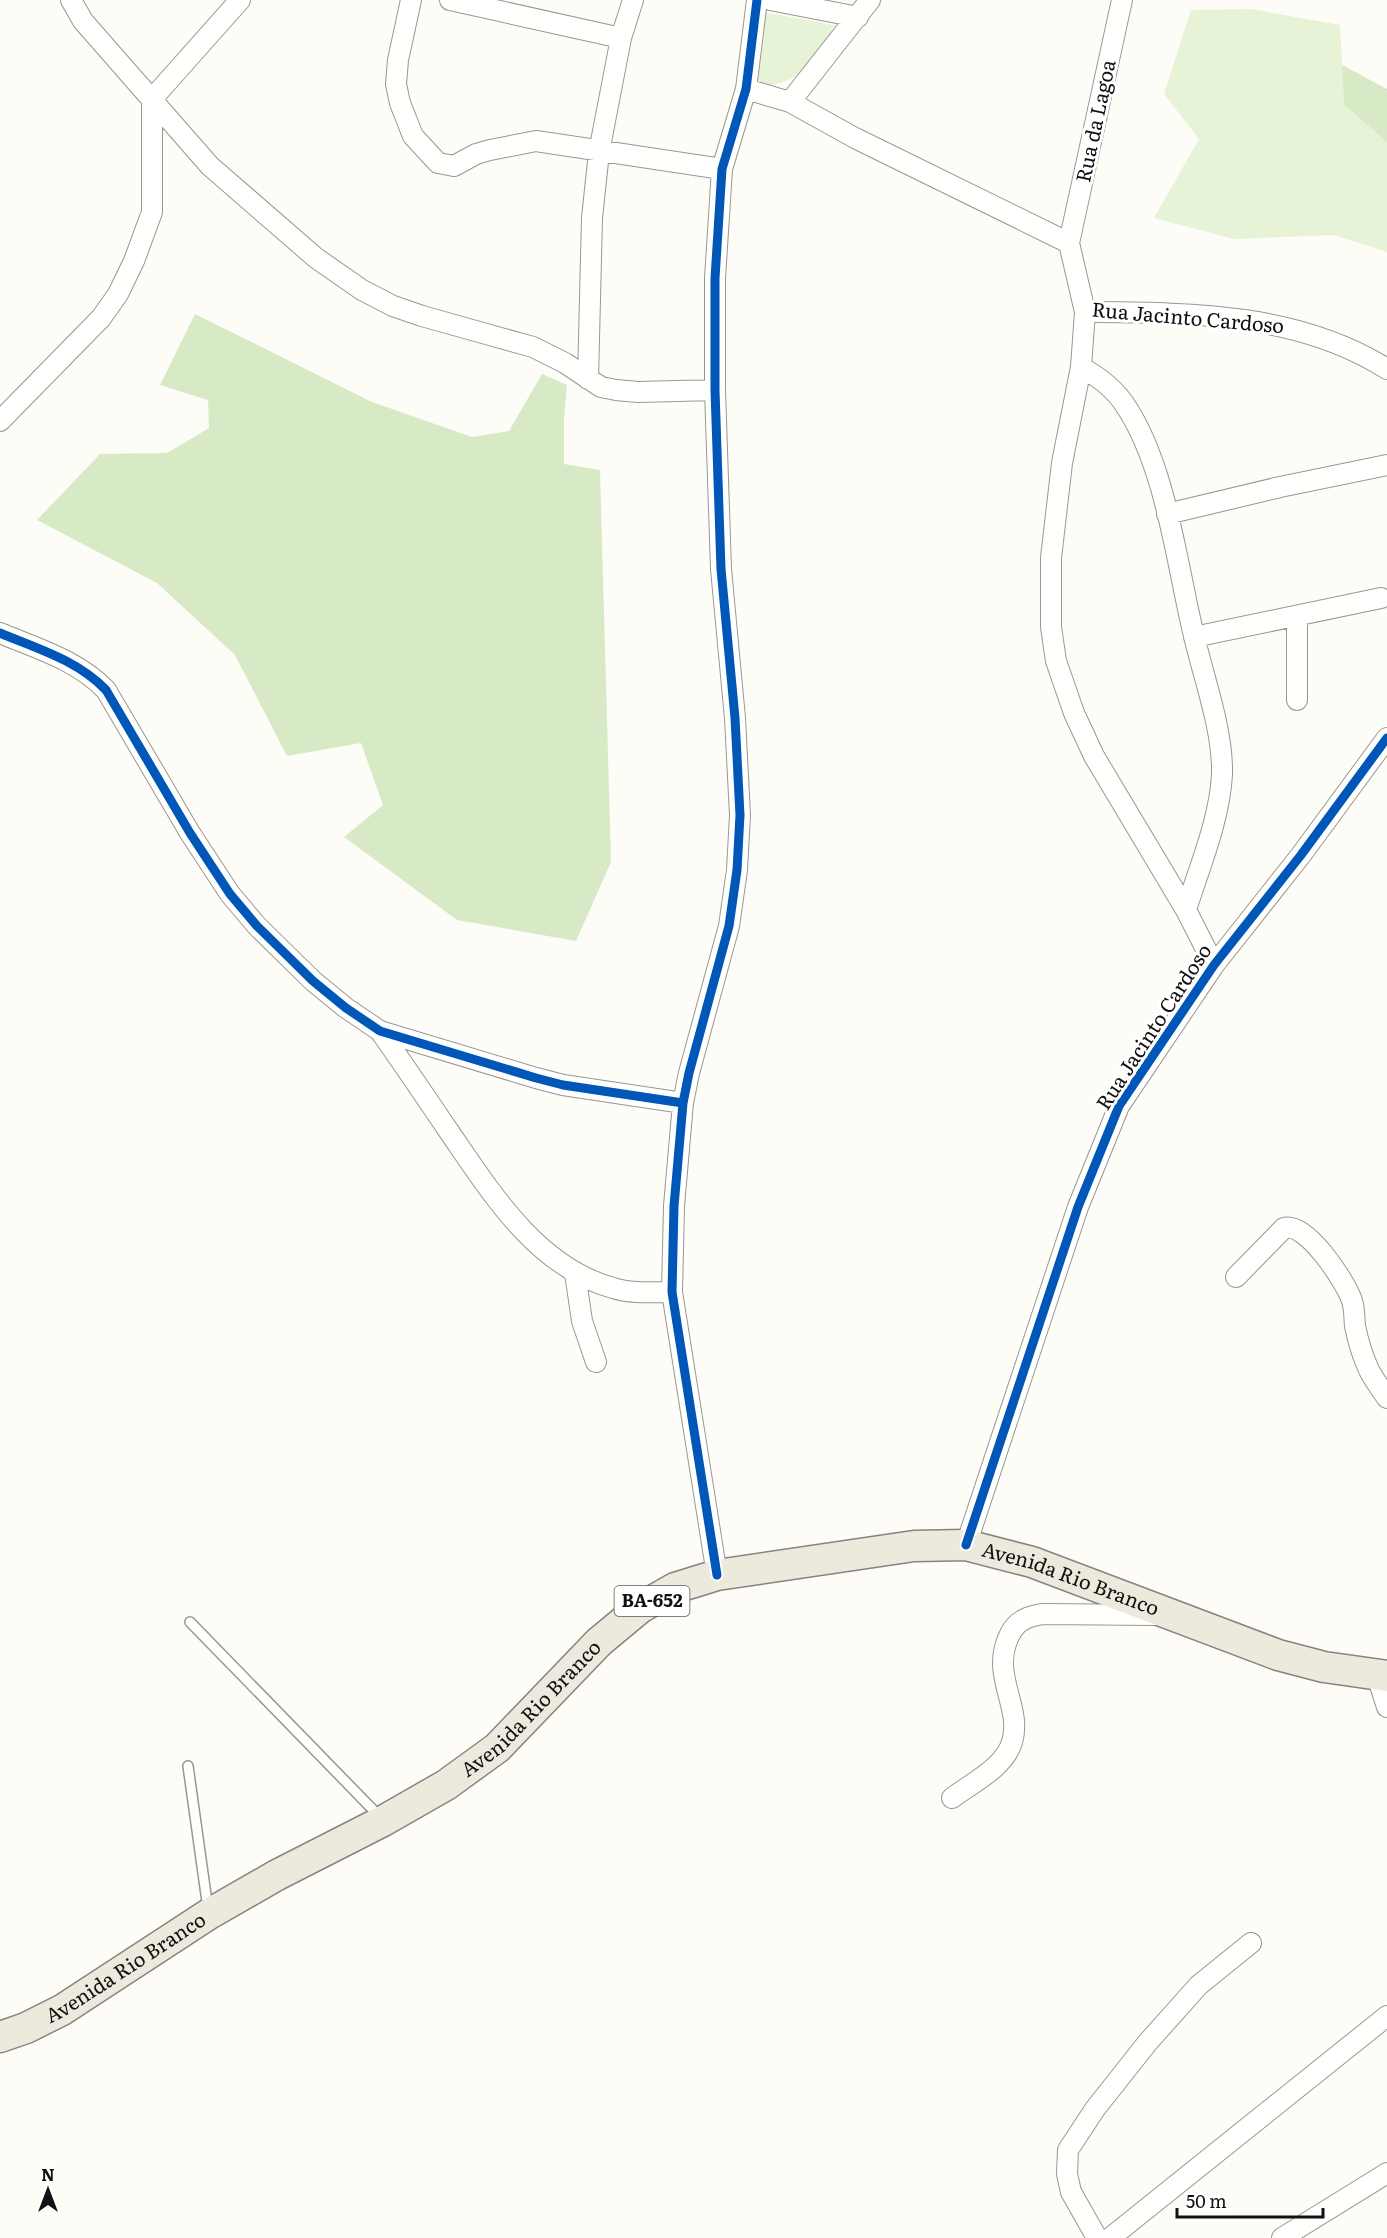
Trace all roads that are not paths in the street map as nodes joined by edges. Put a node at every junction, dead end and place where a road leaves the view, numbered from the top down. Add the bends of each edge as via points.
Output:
1 (71, 0) edge
2 (240, 0) edge
3 (411, 0) edge
4 (450, 0) edge
5 (633, 0) edge
6 (757, 0) edge
7 (770, 0) edge
8 (870, 0) edge
9 (1122, 0) edge
10 (858, 18) junction
11 (621, 38) junction
12 (746, 89) junction
13 (152, 99) junction
14 (790, 102) junction
15 (599, 152) junction
16 (722, 169) junction
17 (1069, 243) junction
18 (1085, 312) junction
19 (1081, 367) junction
20 (1387, 369) edge
21 (588, 379) junction
22 (715, 390) junction
23 (0, 421) edge
24 (1387, 465) edge
25 (1167, 514) junction
26 (1381, 598) dead end
27 (1297, 616) junction
28 (0, 633) edge
29 (1194, 638) junction
30 (1297, 700) dead end
31 (1387, 738) edge
32 (1186, 910) junction
33 (1214, 965) junction
34 (380, 1031) junction
35 (683, 1103) junction
36 (575, 1273) junction
37 (1236, 1277) dead end
38 (672, 1292) junction
39 (596, 1362) dead end
40 (1387, 1398) edge
41 (966, 1545) junction
42 (717, 1575) junction
43 (1176, 1616) junction
44 (190, 1622) dead end
45 (1382, 1676) edge
46 (1387, 1707) edge
47 (188, 1766) dead end
48 (952, 1798) dead end
49 (383, 1821) junction
50 (209, 1914) junction
51 (1251, 1943) dead end
52 (1387, 2016) edge
53 (13, 2033) edge
54 (1387, 2173) edge
55 (1097, 2238) edge
56 (1110, 2238) edge
57 (1282, 2238) edge

1 - 13 street via 83,21
2 - 13 street
3 - 15 street via 396,84 413,136 438,163 454,166 490,150 536,141
4 - 11 street
5 - 11 street
6 - 12 street
7 - 10 street
8 - 10 street
9 - 17 street, Rua da Lagoa
10 - 14 street
11 - 15 street
12 - 14 street
12 - 16 street
13 - 21 street via 210,166 244,198 316,258 362,290 422,316 533,347
13 - 23 street via 152,212 134,261 101,318
14 - 17 street
15 - 16 street
15 - 21 street via 592,218
16 - 22 street via 715,278
17 - 18 street, Rua Jacinto Cardoso
18 - 19 street
18 - 20 street, Rua Jacinto Cardoso via 1217,317 1297,329 1346,347
19 - 25 street via 1106,382 1126,406 1151,456
19 - 32 street via 1062,463 1051,558 1051,627 1056,661 1094,756
21 - 22 street via 601,387 638,392
22 - 35 street via 721,569 740,815 729,926
24 - 25 street
25 - 29 street
26 - 27 street
27 - 29 street
27 - 30 street
28 - 34 street via 65,660 90,674 106,690 230,894 313,981
29 - 32 street via 1221,748 1222,776 1211,832
31 - 33 street, Rua Jacinto Cardoso
32 - 33 street
33 - 41 street, Rua Jacinto Cardoso via 1135,1080 1109,1129 1078,1207
34 - 35 street via 563,1085
34 - 36 street via 489,1190 530,1237
35 - 38 street via 674,1206
36 - 38 street via 615,1289
36 - 39 street via 580,1314
37 - 40 street via 1284,1228 1300,1230 1316,1245 1346,1288 1354,1307 1358,1340 1370,1371
38 - 42 street
41 - 42 main road, Avenida Rio Branco / BA-652 via 914,1546
41 - 43 main road, Avenida Rio Branco / BA-652 via 1032,1562
42 - 49 main road, Avenida Rio Branco / BA-652 via 675,1588 640,1608 599,1642 497,1748 446,1785
43 - 45 main road, Avenida Rio Branco / BA-652 via 1278,1655
43 - 48 street via 1043,1614 1021,1620 1002,1654 1013,1722 1012,1743 998,1764
44 - 49 lane
45 - 46 street
47 - 50 lane
49 - 50 main road, Avenida Rio Branco / BA-652
50 - 53 main road, Avenida Rio Branco / BA-652 via 62,2010
51 - 55 street via 1198,1985 1148,2042 1068,2150 1071,2192
52 - 56 street
54 - 57 street

